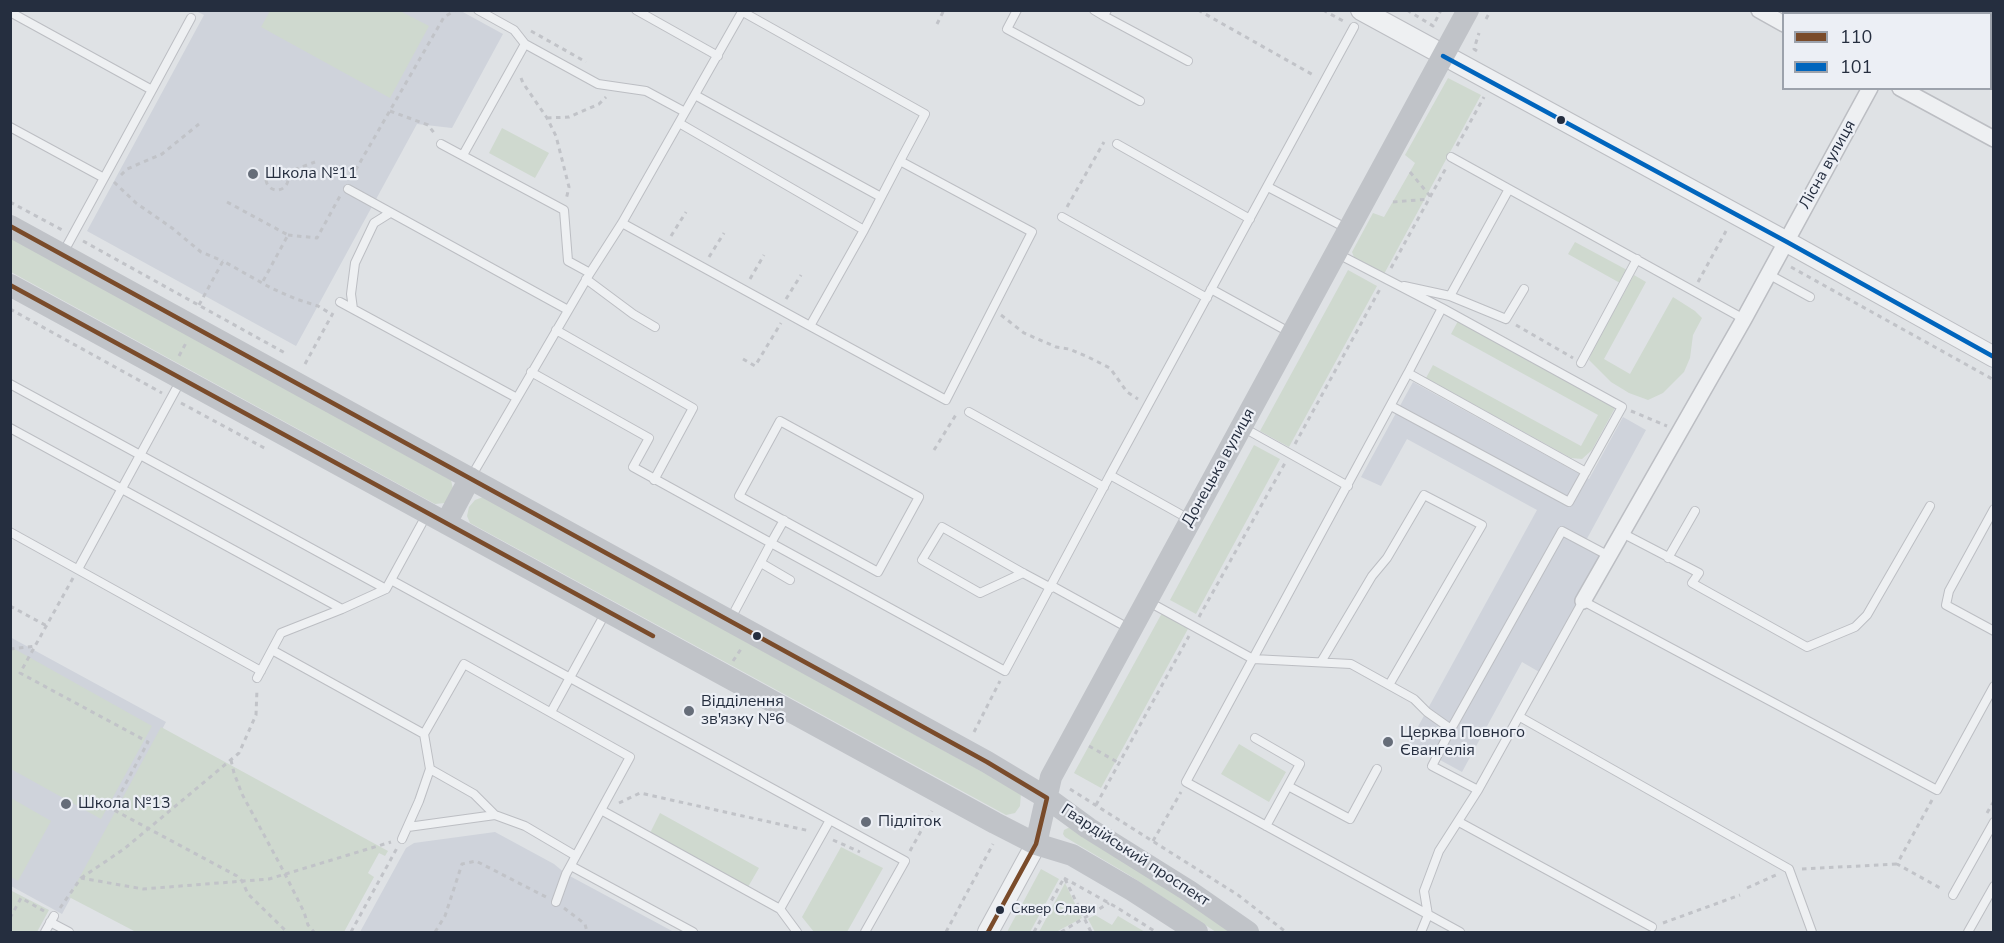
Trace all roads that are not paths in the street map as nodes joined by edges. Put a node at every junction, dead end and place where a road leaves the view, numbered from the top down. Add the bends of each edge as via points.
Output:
1 (478, 10) edge
2 (636, 10) edge
3 (1017, 10) edge
4 (1094, 10) edge
5 (1468, 10) edge
6 (1759, 10) edge
7 (743, 11) edge
8 (10, 12) edge
9 (1106, 13) edge
10 (191, 18) dead end
11 (1358, 19) edge
12 (1782, 23) edge
13 (525, 44) junction
14 (718, 56) junction
15 (1443, 56) junction
16 (1188, 62) dead end
17 (152, 90) junction
18 (1869, 90) edge
19 (1904, 90) edge
20 (695, 95) junction
21 (1140, 101) dead end
22 (685, 112) junction
23 (679, 123) junction
24 (10, 127) edge
25 (1994, 139) edge
26 (441, 144) road end
27 (1117, 144) road end
28 (463, 155) junction
29 (1451, 157) dead end
30 (900, 161) junction
31 (104, 178) junction
32 (1268, 187) junction
33 (348, 189) dead end
34 (1509, 189) junction
35 (881, 197) junction
36 (390, 213) junction
37 (1062, 217) road end
38 (1250, 219) junction
39 (622, 223) junction
40 (10, 226) edge
41 (1349, 229) junction
42 (864, 230) junction
43 (1787, 242) junction
44 (1336, 253) junction
45 (62, 254) junction
46 (1637, 259) junction
47 (1768, 274) junction
48 (588, 276) junction
49 (10, 285) edge
50 (1400, 286) junction
51 (1211, 289) junction
52 (1524, 289) dead end
53 (1450, 296) junction
54 (1810, 297) dead end
55 (1207, 298) junction
56 (340, 302) road end
57 (1442, 308) junction
58 (353, 309) junction
59 (568, 310) junction
60 (1744, 319) junction
61 (810, 326) junction
62 (655, 327) dead end
63 (556, 330) junction
64 (1292, 334) junction
65 (1994, 357) edge
66 (1581, 363) road end
67 (531, 372) junction
68 (1408, 373) junction
69 (176, 375) junction
70 (10, 384) edge
71 (517, 398) junction
72 (1391, 406) junction
73 (969, 412) road end
74 (1241, 427) junction
75 (10, 428) edge
76 (140, 454) junction
77 (1586, 472) junction
78 (1110, 475) junction
79 (470, 478) junction
80 (654, 480) junction
81 (1104, 486) junction
82 (1348, 486) junction
83 (122, 489) junction
84 (1930, 506) dead end
85 (1994, 509) edge
86 (1695, 511) dead end
87 (437, 518) junction
88 (784, 520) junction
89 (1191, 520) junction
90 (10, 532) edge
91 (1622, 533) junction
92 (771, 543) junction
93 (1609, 556) junction
94 (1668, 558) junction
95 (761, 563) junction
96 (78, 569) junction
97 (1023, 573) junction
98 (391, 580) junction
99 (790, 580) dead end
100 (1051, 587) junction
101 (386, 589) junction
102 (1147, 601) junction
103 (1583, 601) junction
104 (342, 609) junction
105 (607, 610) junction
106 (729, 621) junction
107 (1131, 629) junction
108 (1994, 631) edge
109 (272, 650) junction
110 (1253, 659) junction
111 (1321, 662) junction
112 (570, 677) junction
113 (1389, 685) junction
114 (1994, 686) edge
115 (551, 712) junction
116 (1520, 717) junction
117 (1451, 729) junction
118 (424, 734) junction
119 (1255, 738) dead end
120 (430, 769) junction
121 (1377, 769) dead end
122 (1288, 786) junction
123 (1478, 790) junction
124 (1047, 798) junction
125 (601, 810) junction
126 (495, 815) junction
127 (830, 820) junction
128 (1459, 822) junction
129 (1994, 822) edge
130 (1266, 826) junction
131 (408, 827) junction
132 (402, 839) road end
133 (1036, 844) junction
134 (576, 856) junction
135 (571, 866) junction
136 (1994, 886) edge
137 (1953, 895) road end
138 (555, 902) road end
139 (780, 909) junction
140 (1428, 915) junction
141 (1652, 927) road end
142 (45, 933) edge
143 (69, 933) edge
144 (693, 933) edge
145 (797, 933) edge
146 (865, 933) edge
147 (988, 933) edge
148 (1197, 933) edge
149 (1248, 933) edge
150 (1421, 933) edge
151 (1460, 933) edge
152 (1812, 933) edge
153 (1968, 933) edge

1 - 13 lane via 514,30
2 - 14 lane
3 - 21 lane via 1007,28
4 - 9 lane
5 - 15 main road, Донецька вулиця
6 - 12 street
7 - 14 lane
7 - 30 lane via 925,114
8 - 17 lane
9 - 16 lane
10 - 17 lane
11 - 15 street
11 - 32 lane
13 - 22 lane via 598,84 646,91
13 - 28 lane
14 - 20 lane
15 - 41 main road, Донецька вулиця
15 - 43 street
17 - 31 lane
18 - 43 street, Лісна вулиця
19 - 25 street
20 - 22 lane
20 - 35 lane
22 - 23 lane
23 - 39 lane
23 - 42 lane
24 - 31 lane
26 - 28 lane
27 - 38 lane
28 - 48 lane via 564,210 568,261
29 - 34 lane
30 - 35 lane
30 - 61 lane via 1032,232 946,400
31 - 45 lane
32 - 38 lane
32 - 41 lane
33 - 36 lane
34 - 46 lane
34 - 53 lane
35 - 42 lane
36 - 58 lane via 374,223 355,263
36 - 59 lane
37 - 55 lane
38 - 51 lane
39 - 48 lane
39 - 61 lane
40 - 45 main road, Гвардійський проспект
41 - 44 main road, Донецька вулиця
42 - 61 lane
43 - 47 street, Лісна вулиця
43 - 65 street
44 - 50 lane
44 - 64 main road, Донецька вулиця
45 - 79 main road, Гвардійський проспект via 199,313
46 - 60 lane
46 - 66 lane
47 - 54 lane
47 - 60 street, Лісна вулиця
48 - 59 lane
48 - 62 lane via 633,315
49 - 69 main road, Гвардійський проспект
50 - 53 lane
50 - 57 lane
51 - 55 lane
51 - 64 lane
52 - 53 lane via 1506,319
55 - 78 lane
56 - 58 lane
57 - 68 lane
57 - 77 lane via 1622,407
58 - 71 lane
59 - 63 lane
60 - 91 street, Лісна вулиця
63 - 67 lane
63 - 80 lane via 693,408
64 - 74 main road, Донецька вулиця
67 - 71 lane
67 - 80 lane via 649,438 633,467
68 - 72 lane
68 - 77 lane
69 - 76 lane
69 - 87 main road, Гвардійський проспект
70 - 76 lane
71 - 79 lane
72 - 77 lane via 1569,502
72 - 82 lane
73 - 81 lane
74 - 82 lane
74 - 89 main road, Донецька вулиця
75 - 83 lane
76 - 83 lane
76 - 101 lane
78 - 81 lane
78 - 89 lane
79 - 87 main road
79 - 106 main road, Гвардійський проспект
80 - 92 lane
81 - 100 lane
82 - 110 lane
83 - 96 lane
83 - 104 lane
84 - 94 lane via 1867,615 1855,627 1807,647 1692,584 1699,573
85 - 108 lane via 1949,591 1946,605
86 - 94 lane
87 - 98 lane
87 - 105 main road, Гвардійський проспект
88 - 88 lane via 878,572 919,497 780,422 739,496
88 - 92 lane
89 - 102 main road, Донецька вулиця
90 - 96 lane
91 - 93 street, Лісна вулиця
91 - 94 lane
92 - 95 lane
92 - 100 lane via 1005,671
93 - 103 street, Лісна вулиця
93 - 117 lane via 1562,531
95 - 99 lane
95 - 106 lane
96 - 109 lane via 259,674
97 - 97 lane via 980,593 922,560 942,527
97 - 100 lane
98 - 101 lane
98 - 112 lane
100 - 107 lane
101 - 104 lane
102 - 107 main road, Донецька вулиця
102 - 110 lane
103 - 114 lane via 1937,790
103 - 116 lane
104 - 109 lane via 281,633
105 - 112 lane
105 - 133 main road, Гвардійський проспект
106 - 124 main road, Гвардійський проспект
107 - 124 main road, Донецька вулиця via 1051,777
109 - 118 lane
110 - 111 lane
110 - 130 lane via 1186,782
111 - 113 lane via 1351,664
111 - 113 lane via 1424,495 1482,525
112 - 115 lane
112 - 127 lane
113 - 117 lane via 1414,699
115 - 118 lane via 464,664
115 - 125 lane via 630,757
116 - 123 lane
116 - 152 lane via 1789,869
117 - 123 lane via 1432,766
118 - 120 lane
119 - 122 lane via 1300,764
120 - 126 lane via 474,795
120 - 131 lane
121 - 122 lane via 1350,819
122 - 130 lane
123 - 128 lane
124 - 133 main road, Донецька вулиця
124 - 149 main road, Гвардійський проспект
125 - 134 lane
125 - 139 lane
126 - 131 lane
126 - 134 lane via 525,826
127 - 139 lane
127 - 146 lane via 905,861
128 - 140 lane via 1439,851 1424,891
128 - 141 lane
129 - 137 lane
130 - 140 lane
131 - 132 lane
133 - 147 street, Донецька вулиця
133 - 148 main road, Гвардійський проспект via 1072,855
134 - 135 lane
135 - 138 lane
135 - 144 lane
136 - 153 lane
139 - 145 lane
140 - 150 lane
140 - 151 lane
142 - 143 lane via 52,919

